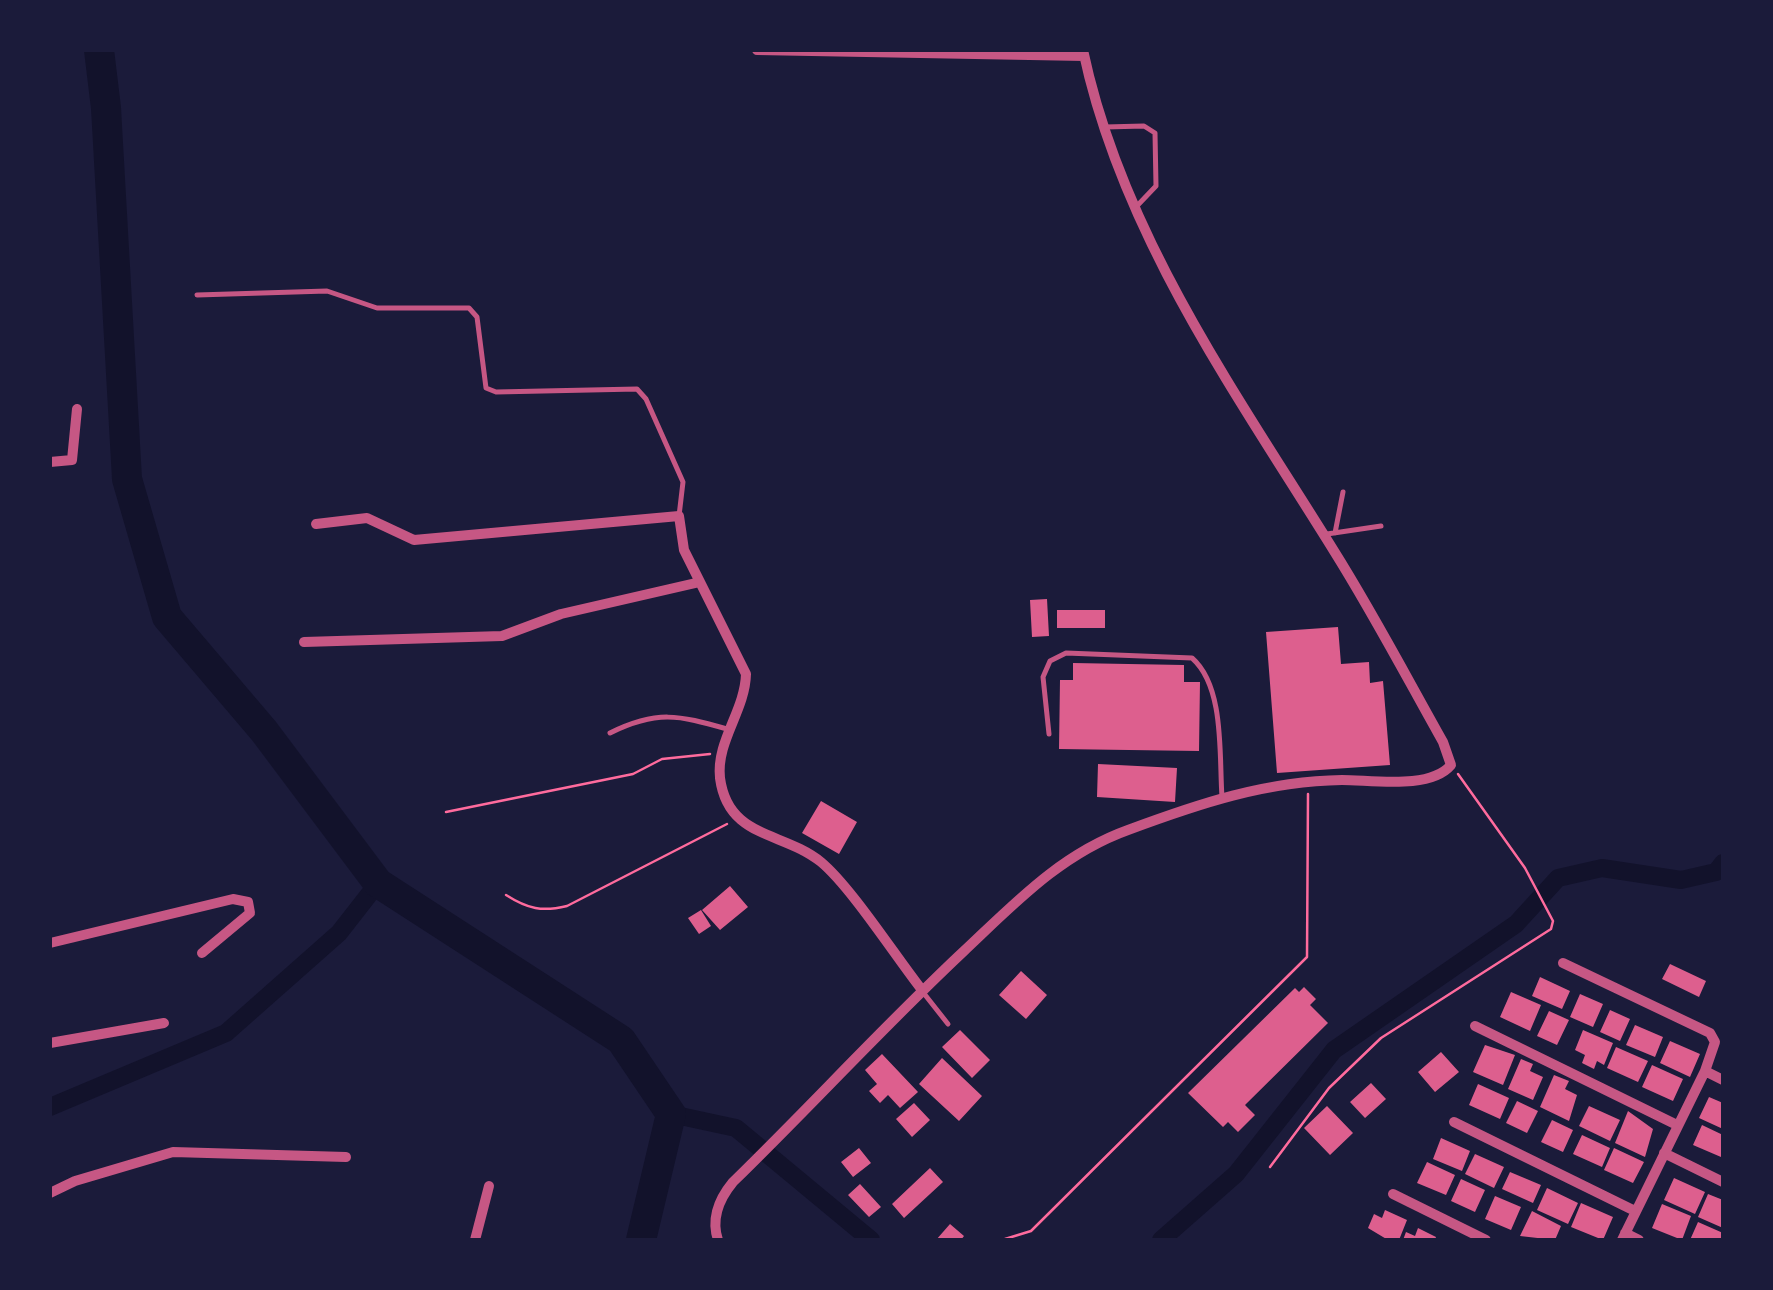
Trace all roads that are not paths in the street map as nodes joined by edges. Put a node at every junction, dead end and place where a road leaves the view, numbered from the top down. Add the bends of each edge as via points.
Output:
1 (756, 50) edge
2 (1084, 53) edge
3 (1106, 127) junction
4 (1135, 208) junction
5 (197, 296) dead end
6 (77, 409) dead end
7 (50, 462) edge
8 (1343, 492) dead end
9 (679, 516) junction
10 (316, 524) dead end
11 (1381, 526) dead end
12 (1330, 534) junction
13 (700, 582) junction
14 (304, 642) dead end
15 (731, 730) junction
16 (610, 733) dead end
17 (1050, 734) dead end
18 (1222, 797) junction
19 (50, 943) edge
20 (202, 953) dead end
21 (1563, 963) dead end
22 (922, 990) junction
23 (164, 1023) dead end
24 (948, 1024) dead end
25 (1474, 1026) dead end
26 (50, 1043) edge
27 (1705, 1071) junction
28 (1723, 1080) edge
29 (1454, 1122) dead end
30 (1677, 1126) junction
31 (1664, 1153) junction
32 (346, 1157) dead end
33 (1723, 1182) edge
34 (489, 1186) dead end
35 (50, 1194) edge
36 (1393, 1194) dead end
37 (1635, 1211) junction
38 (1623, 1237) edge
39 (475, 1240) edge
40 (718, 1240) edge
41 (1486, 1240) edge
42 (1639, 1240) edge

1 - 2 street
2 - 3 street
3 - 4 street
3 - 4 lane via 1144,126 1154,133 1156,186
4 - 12 street via 1210,350
5 - 9 lane via 327,291 377,308 469,308 486,388 637,389 683,482
6 - 7 street via 72,460
8 - 12 lane
9 - 10 street via 414,540 368,518
9 - 13 street via 684,550
11 - 12 lane
12 - 18 street via 1451,766 1433,779 1308,782
13 - 14 street via 561,614 502,636
13 - 15 street via 746,674
15 - 16 lane via 660,715
15 - 22 street via 720,780 737,819 819,860
17 - 18 lane via 1043,677 1050,661 1066,654 1192,658 1204,669 1211,692
18 - 22 street via 1073,855
19 - 20 street via 233,899 248,902 250,913
21 - 27 street via 1710,1033 1714,1051
22 - 24 lane
22 - 40 street via 724,1192 713,1226
23 - 26 street
25 - 30 street
27 - 28 street
27 - 30 street
29 - 37 street
30 - 31 street
31 - 33 street
31 - 37 street
32 - 35 street via 173,1152
34 - 39 street
36 - 41 street
37 - 38 street
38 - 42 street

